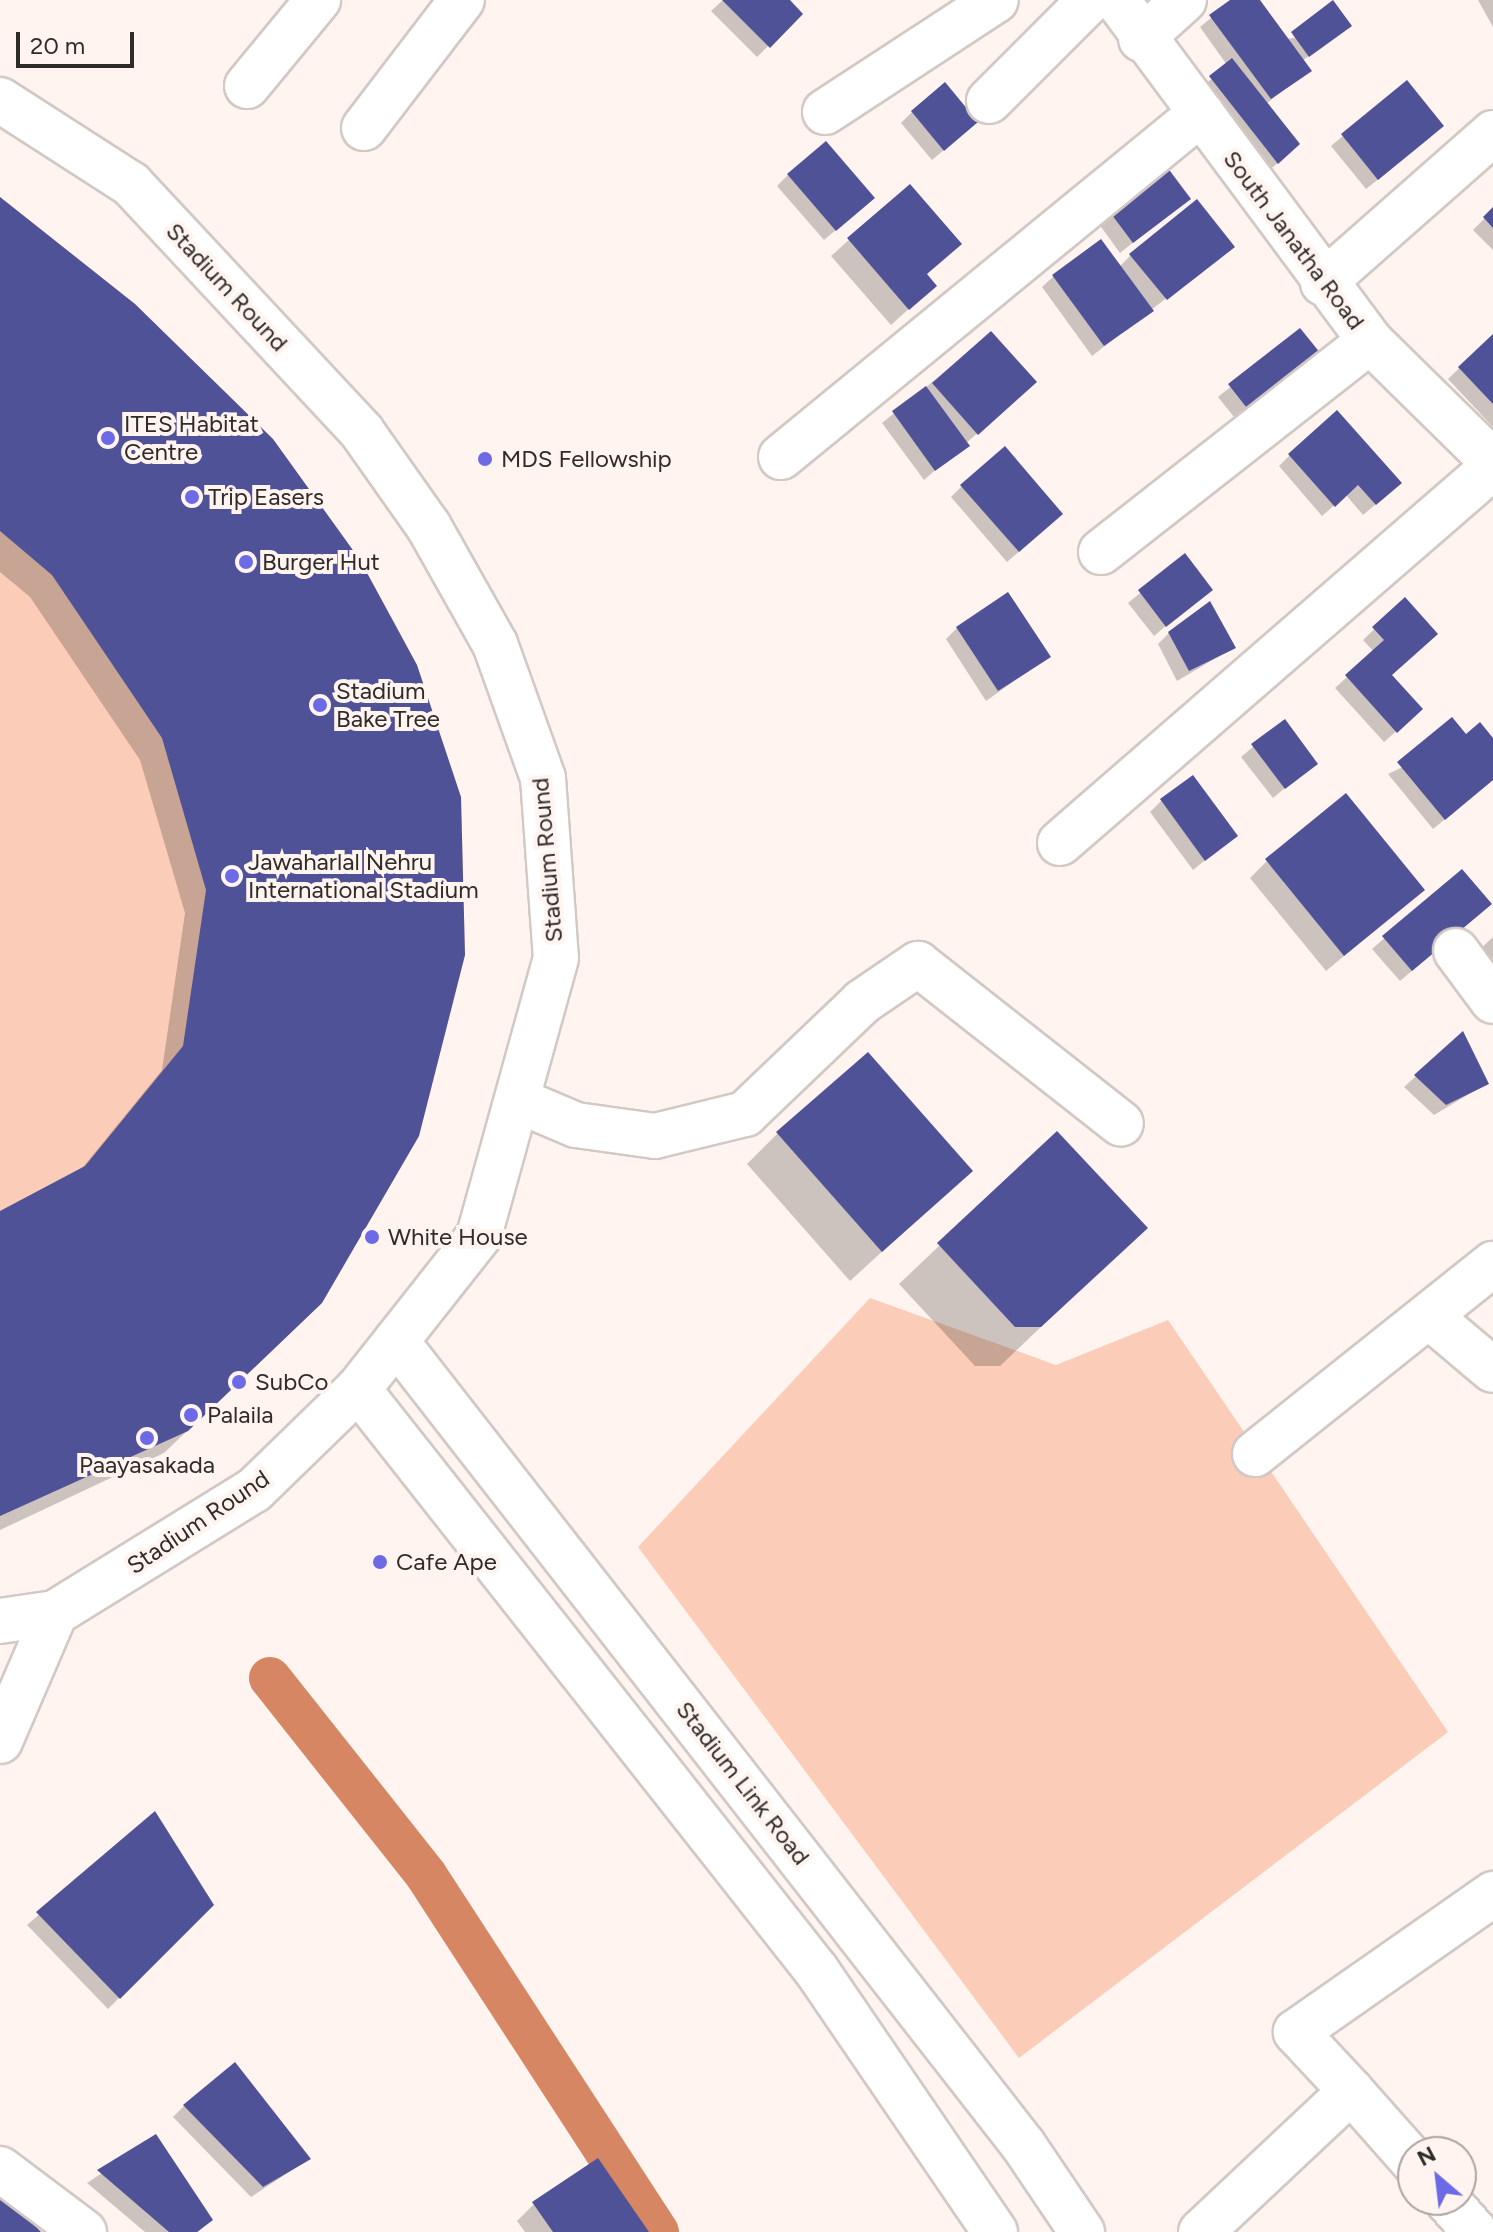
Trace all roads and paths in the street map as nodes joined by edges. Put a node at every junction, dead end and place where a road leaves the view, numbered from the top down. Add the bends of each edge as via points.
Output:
1 (318, 0) edge
2 (462, 0) edge
3 (996, 0) edge
4 (1090, 0) edge
5 (1117, 0) edge
6 (1184, 0) edge
7 (1141, 39) junction
8 (247, 86) dead end
9 (0, 100) edge
10 (989, 101) dead end
11 (825, 112) dead end
12 (1201, 113) junction
13 (364, 128) dead end
14 (1493, 133) edge
15 (1323, 283) junction
16 (1370, 341) junction
17 (781, 457) dead end
18 (1493, 464) edge
19 (1101, 552) dead end
20 (1060, 843) dead end
21 (1456, 951) dead end
22 (1493, 1001) edge
23 (517, 1100) junction
24 (1121, 1124) dead end
25 (1493, 1264) edge
26 (1430, 1317) junction
27 (396, 1341) junction
28 (1493, 1370) edge
29 (358, 1389) junction
30 (1255, 1454) dead end
31 (55, 1613) junction
32 (0, 1621) edge
33 (0, 1741) edge
34 (1492, 1897) edge
35 (1351, 2091) junction
36 (1397, 2143) edge
37 (0, 2169) edge
38 (1461, 2216) edge
39 (84, 2232) edge
40 (995, 2232) edge
41 (1082, 2232) edge
42 (1201, 2232) edge
43 (1475, 2232) edge

1 - 8 street
2 - 13 street
3 - 11 street
4 - 10 street
5 - 7 street, South Janatha Road
6 - 7 street
7 - 12 street, South Janatha Road
9 - 23 street, Stadium Round via 131,184 362,432 429,527 495,644 543,778 556,958
12 - 15 street, South Janatha Road
12 - 17 street
14 - 15 street
15 - 16 street, South Janatha Road
16 - 18 street, South Janatha Road
16 - 19 street
18 - 20 street
21 - 22 street
23 - 24 street via 576,1125 655,1136 745,1114 862,1002 918,964
23 - 27 street, Stadium Round via 479,1236
25 - 26 street
26 - 28 street
26 - 30 street
27 - 29 street, Stadium Round
27 - 41 street, Stadium Link Road via 1024,2146
29 - 31 street, Stadium Round via 254,1490
29 - 40 street via 817,1971
31 - 32 street, Stadium Round
31 - 33 street
34 - 35 street via 1296,2032
35 - 36 street
35 - 42 street
37 - 39 street
38 - 43 street

